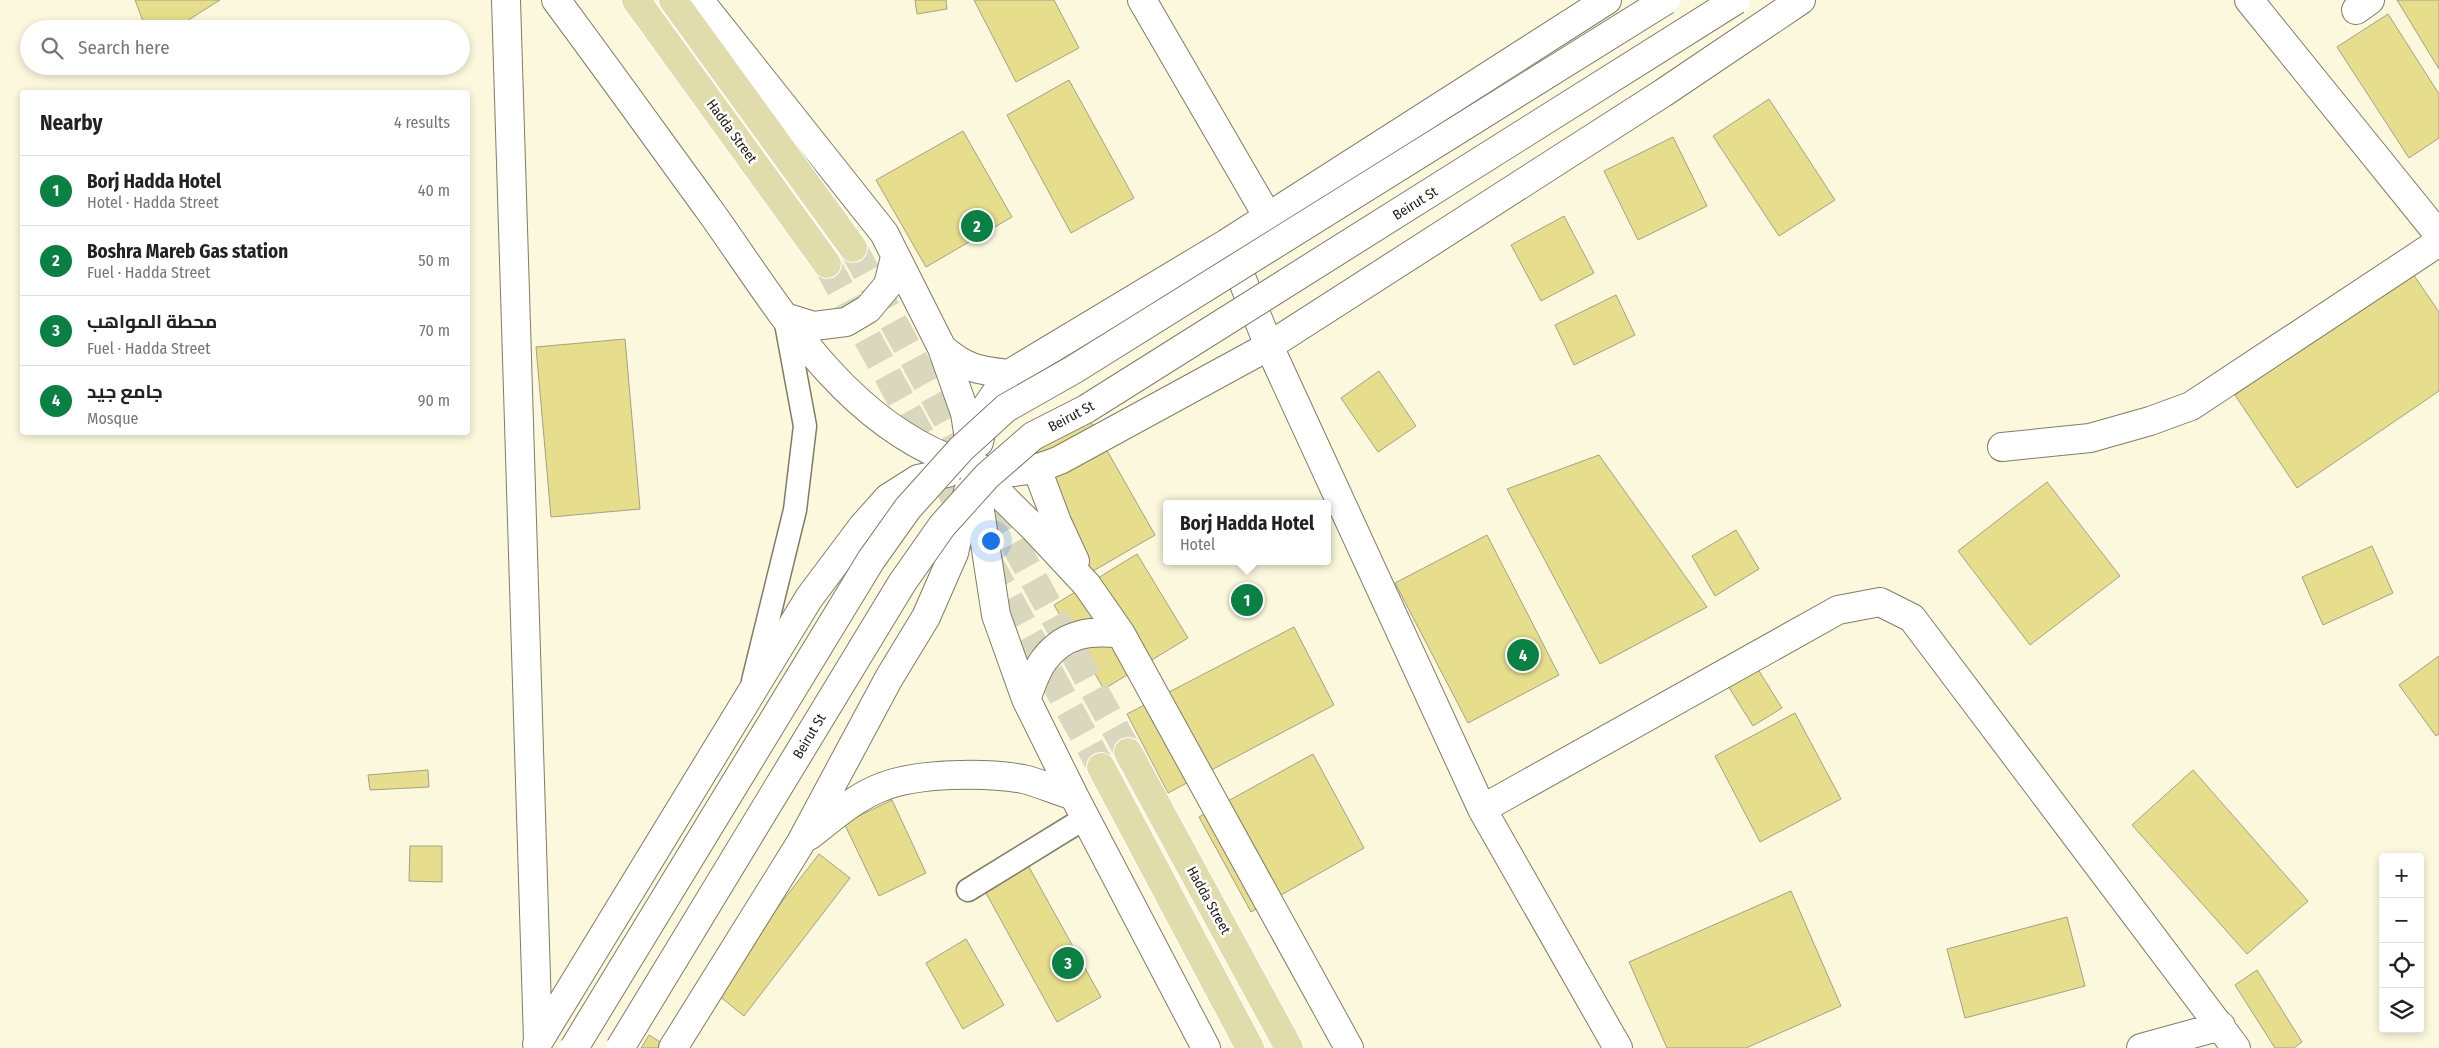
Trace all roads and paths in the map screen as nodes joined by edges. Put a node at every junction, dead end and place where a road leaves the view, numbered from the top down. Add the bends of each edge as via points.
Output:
1 (506, 0) edge
2 (556, 0) edge
3 (636, 0) edge
4 (673, 0) edge
5 (699, 0) edge
6 (1142, 0) edge
7 (1607, 0) edge
8 (1666, 0) edge
9 (1736, 0) edge
10 (1801, 0) edge
11 (2249, 0) edge
12 (1268, 216) junction
13 (2439, 235) edge
14 (2439, 242) edge
15 (1227, 243) junction
16 (853, 248) tunnel mouth
17 (895, 257) junction
18 (827, 264) tunnel mouth
19 (785, 317) junction
20 (1269, 346) junction
21 (942, 348) junction
22 (1009, 374) junction
23 (2002, 447) dead end
24 (973, 468) junction
25 (1037, 469) junction
26 (1087, 585) junction
27 (1121, 634) junction
28 (750, 694) junction
29 (1026, 699) junction
30 (1128, 752) tunnel mouth
31 (1101, 767) tunnel mouth
32 (1080, 807) junction
33 (1482, 809) junction
34 (800, 844) junction
35 (968, 890) dead end
36 (2228, 1037) edge
37 (536, 1045) edge
38 (574, 1048) edge
39 (620, 1048) edge
40 (673, 1048) edge
41 (1206, 1048) edge
42 (1250, 1048) edge
43 (1289, 1048) edge
44 (1349, 1048) edge
45 (1618, 1048) edge
46 (2141, 1048) edge

1 - 37 street
2 - 19 street
3 - 18 main road, Hadda Street
4 - 16 main road
5 - 17 street via 884,233
6 - 12 street
7 - 12 street
8 - 38 street, bridge via 1073,370 1006,408 960,449 908,508 870,560
9 - 39 street, Beirut St, bridge via 1086,409 1033,436 987,476 942,526 902,583
10 - 20 street via 1655,98
11 - 13 street
12 - 15 street
14 - 23 street via 2191,406 2090,438
15 - 20 street
15 - 22 street
17 - 19 street via 888,285 868,309 846,322 814,326
17 - 21 street
19 - 24 street via 832,376 880,422 922,448
19 - 28 lane via 805,426 795,510
20 - 25 street
20 - 33 street
21 - 22 street via 959,363
21 - 24 street via 965,413
22 - 24 street via 987,406
24 - 25 street via 1018,473
24 - 26 street
24 - 28 street via 918,479 888,498 809,598
24 - 29 street via 996,615
24 - 34 street via 954,553 926,617 889,678
25 - 26 street via 1057,522
26 - 27 street
27 - 29 street via 1095,631 1067,639 1044,660
27 - 44 street
28 - 37 street
29 - 32 street
30 - 43 main road, Hadda Street
31 - 42 main road
32 - 34 street via 1023,779 979,775 923,777 882,787 842,810
32 - 35 lane
32 - 41 street
33 - 36 street via 1838,610 1880,602 1912,618
33 - 45 street
34 - 40 street
36 - 46 street

